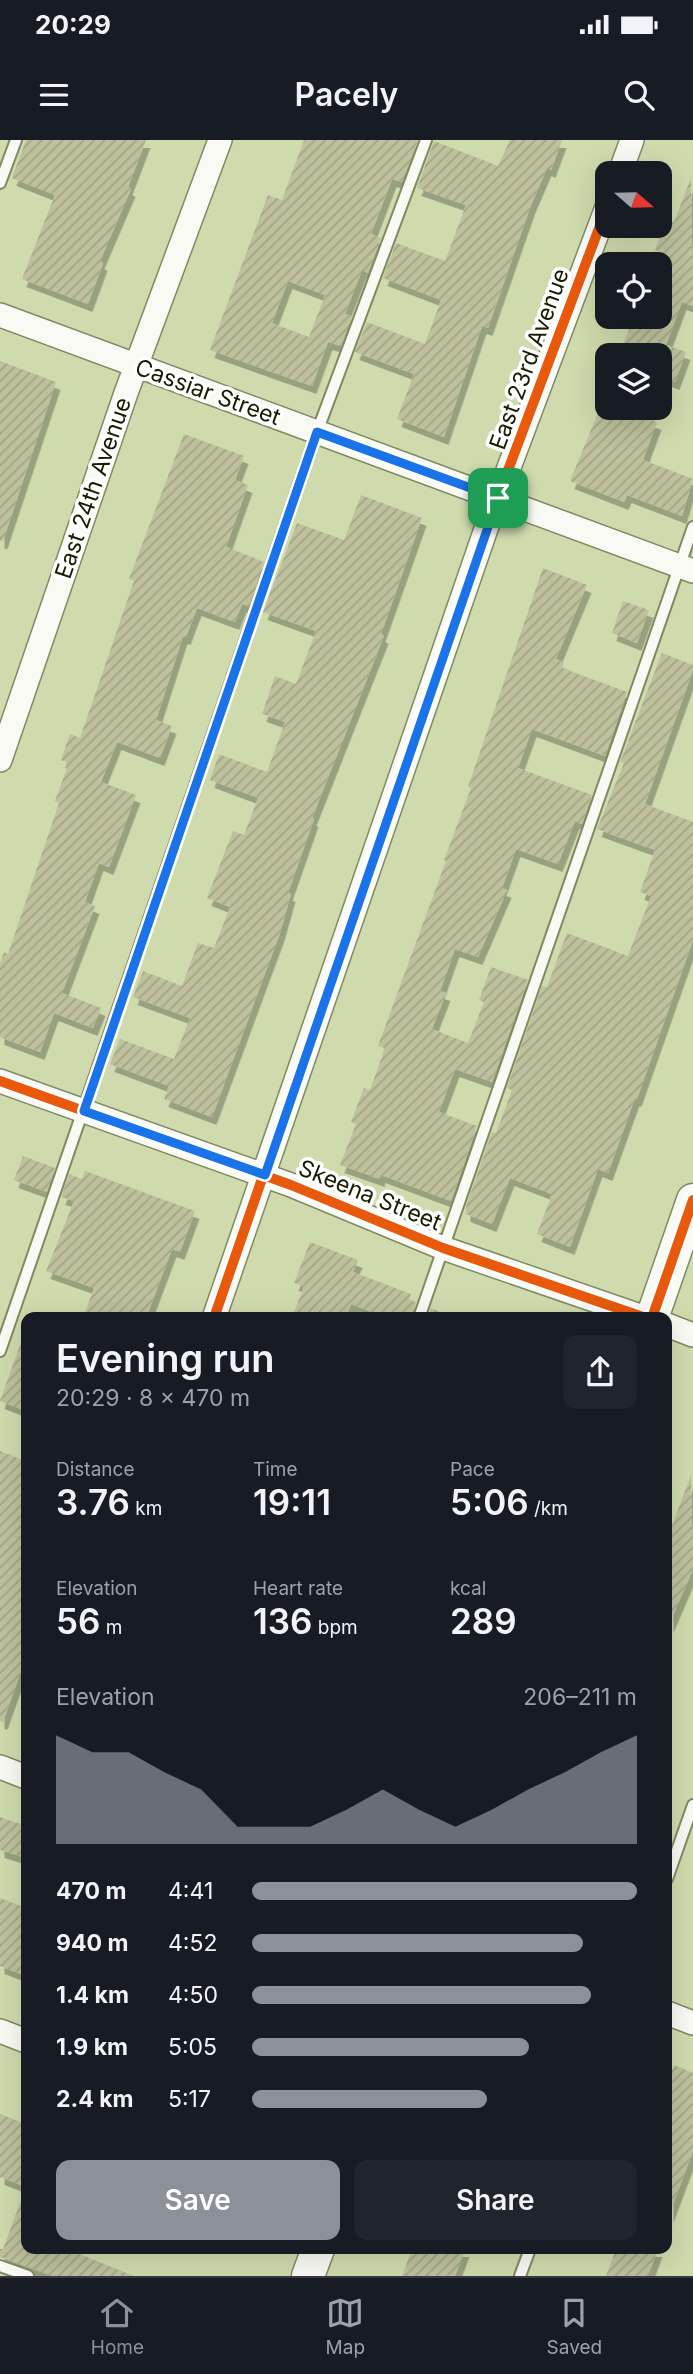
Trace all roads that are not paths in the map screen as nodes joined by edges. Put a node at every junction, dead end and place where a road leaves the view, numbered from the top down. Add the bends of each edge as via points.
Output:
1 (16, 140) edge
2 (220, 140) edge
3 (426, 140) edge
4 (632, 140) edge
5 (624, 161) edge
6 (0, 183) edge
7 (595, 238) edge
8 (0, 315) edge
9 (136, 366) junction
10 (317, 432) junction
11 (498, 498) junction
12 (693, 527) edge
13 (686, 568) edge
14 (0, 760) edge
15 (0, 1081) edge
16 (84, 1111) junction
17 (265, 1175) junction
18 (693, 1200) edge
19 (443, 1248) junction
20 (216, 1312) edge
21 (421, 1312) edge
22 (629, 1312) edge
23 (654, 1312) edge
24 (672, 1327) edge
25 (693, 1335) edge
26 (0, 1351) edge
27 (0, 1767) edge
28 (21, 1775) edge
29 (693, 1805) edge
30 (672, 1865) edge
31 (672, 2015) edge
32 (693, 2022) edge
33 (0, 2031) edge
34 (21, 2039) edge
35 (316, 2254) edge
36 (528, 2254) edge
37 (0, 2266) edge
38 (28, 2276) edge
39 (308, 2276) edge
40 (520, 2276) edge

1 - 6 lane
2 - 9 street, East 24th Avenue
3 - 10 lane
4 - 5 street
7 - 11 street, East 23rd Avenue
8 - 9 street, Cassiar Street
9 - 10 street, Cassiar Street
9 - 14 street, East 24th Avenue
10 - 11 street, Cassiar Street
10 - 16 lane
11 - 13 street, Cassiar Street
11 - 17 street, East 23rd Avenue
12 - 13 lane
13 - 19 lane
15 - 16 street, Skeena Street
16 - 17 street, Skeena Street
16 - 26 lane
17 - 19 street, Skeena Street
17 - 20 street, East 23rd Avenue
18 - 23 street
19 - 21 lane
19 - 22 street, Skeena Street
24 - 25 street
27 - 28 street
29 - 30 lane
31 - 32 street
33 - 34 street
35 - 39 street
36 - 40 lane
37 - 38 lane

